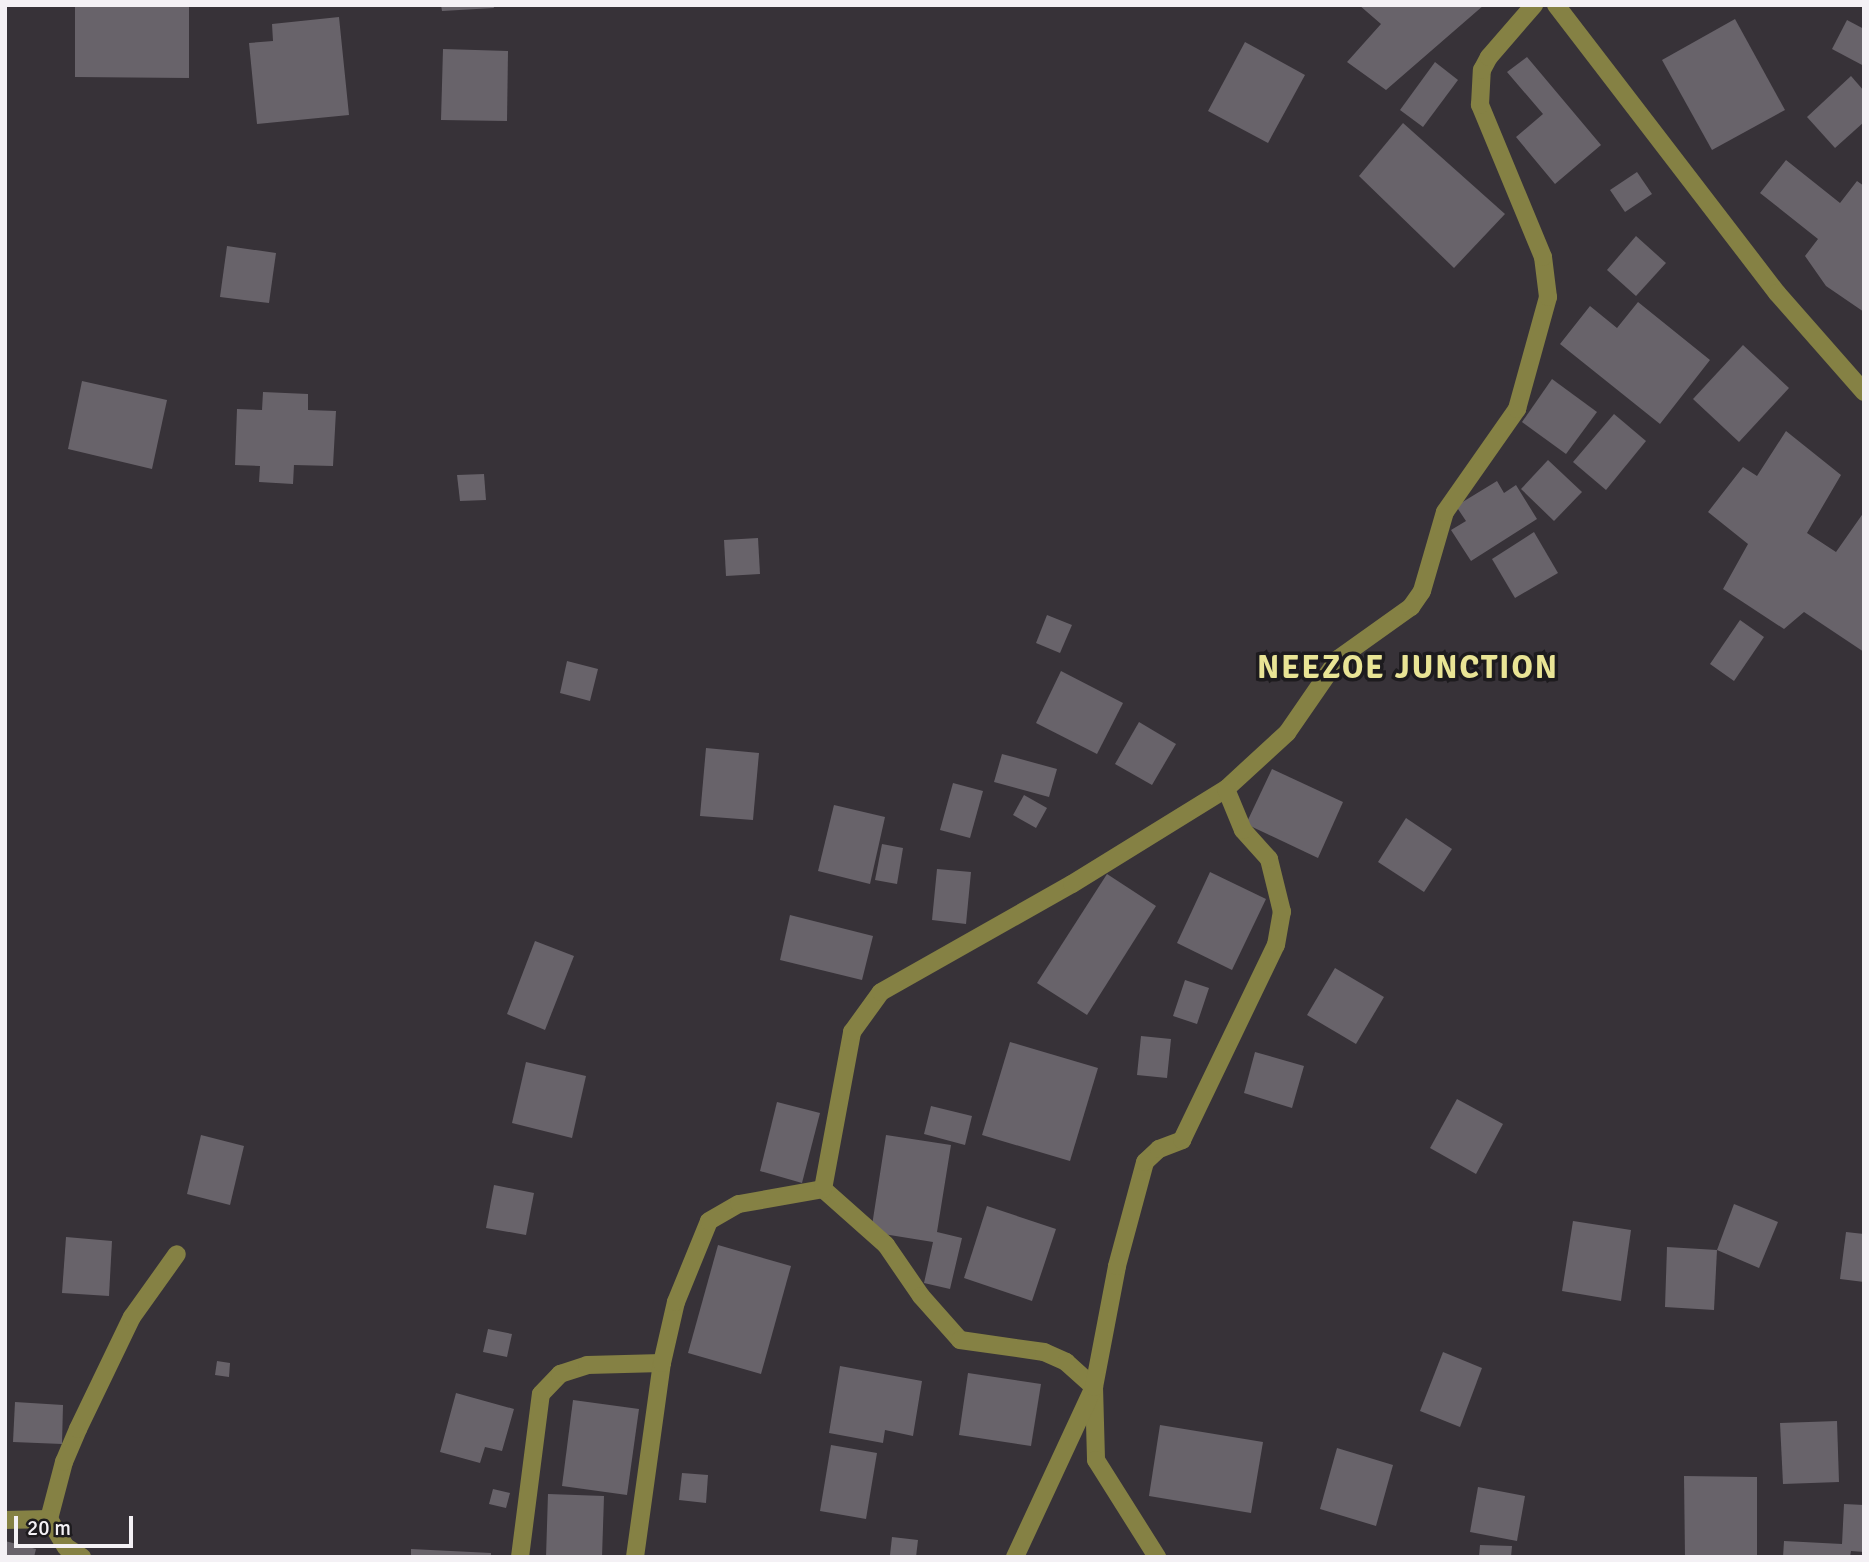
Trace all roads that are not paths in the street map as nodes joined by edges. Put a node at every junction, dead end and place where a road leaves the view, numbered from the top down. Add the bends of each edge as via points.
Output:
1 (1534, 5) edge
2 (1556, 5) edge
3 (1864, 392) edge
4 (1226, 789) junction
5 (823, 1189) junction
6 (177, 1254) dead end
7 (662, 1363) junction
8 (1094, 1387) junction
9 (5, 1520) edge
10 (49, 1520) junction
11 (66, 1552) edge
12 (82, 1557) edge
13 (520, 1557) edge
14 (635, 1557) edge
15 (1015, 1557) edge
16 (1157, 1557) edge

1 - 4 street via 1489,57 1479,85 1484,120 1543,257 1549,283 1517,409 1445,512 1422,592 1411,607 1338,659 1287,733
2 - 3 street via 1777,293
4 - 5 street via 1072,884 881,992 852,1032
4 - 8 street via 1238,821 1269,859 1282,912 1276,945 1182,1140 1159,1149 1145,1162 1117,1266
5 - 7 street via 738,1204 709,1221 676,1302
5 - 8 street via 886,1245 921,1296 960,1340 1044,1352 1066,1362
6 - 10 street via 132,1317 90,1404 64,1462
7 - 13 street via 587,1365 561,1374 541,1394
7 - 14 street
8 - 15 street
8 - 16 street via 1096,1460
9 - 10 street
10 - 11 street
11 - 12 street

